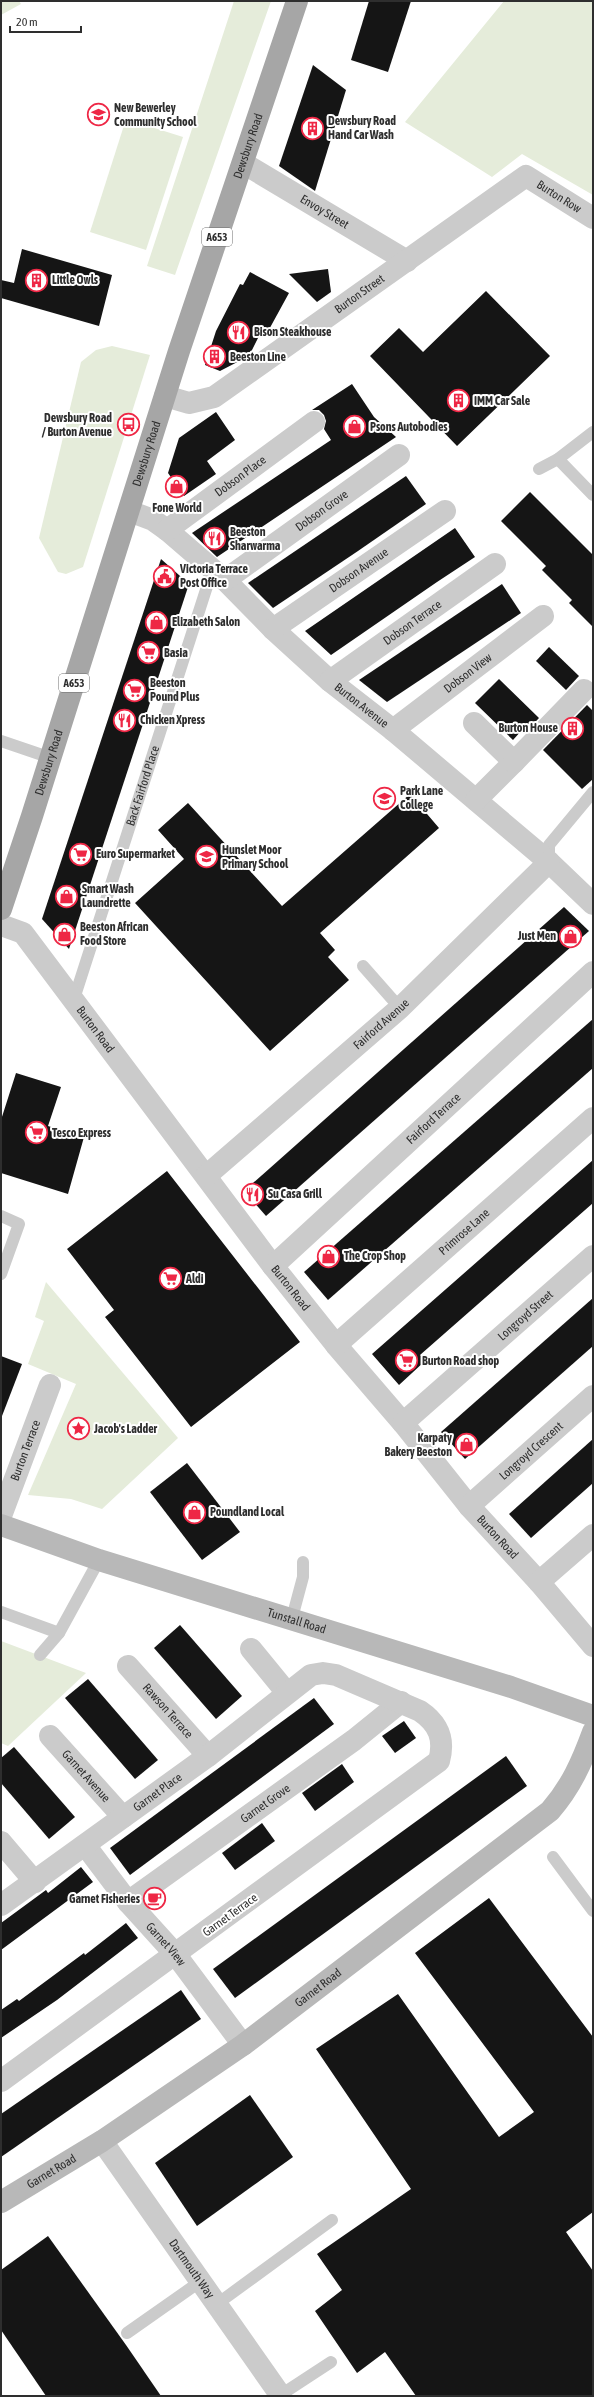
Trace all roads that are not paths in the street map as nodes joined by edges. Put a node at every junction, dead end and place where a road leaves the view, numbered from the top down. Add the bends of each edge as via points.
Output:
1 (297, 1) edge
2 (243, 162) junction
3 (526, 176) joint
4 (593, 218) edge
5 (407, 261) junction
6 (165, 396) junction
7 (314, 422) dead end
8 (593, 432) edge
9 (399, 455) dead end
10 (558, 459) junction
11 (540, 469) dead end
12 (593, 495) edge
13 (129, 511) junction
14 (445, 511) dead end
15 (167, 530) junction
16 (495, 564) dead end
17 (218, 576) junction
18 (543, 616) dead end
19 (273, 629) junction
20 (330, 681) junction
21 (584, 690) dead end
22 (474, 723) dead end
23 (393, 730) junction
24 (1, 741) edge
25 (51, 758) junction
26 (514, 762) junction
27 (593, 792) edge
28 (476, 800) junction
29 (549, 862) junction
30 (593, 904) edge
31 (1, 909) edge
32 (1, 925) edge
33 (362, 966) dead end
34 (593, 972) edge
35 (74, 999) junction
36 (400, 1008) junction
37 (593, 1118) edge
38 (206, 1176) junction
39 (1, 1216) edge
40 (593, 1256) edge
41 (273, 1266) junction
42 (1, 1274) edge
43 (336, 1345) junction
44 (50, 1385) dead end
45 (593, 1396) edge
46 (403, 1423) junction
47 (469, 1506) junction
48 (1, 1516) edge
49 (1, 1525) edge
50 (593, 1535) edge
51 (100, 1560) junction
52 (303, 1562) dead end
53 (539, 1582) junction
54 (1, 1612) edge
55 (292, 1618) junction
56 (59, 1633) junction
57 (593, 1646) edge
58 (251, 1650) dead end
59 (40, 1655) dead end
60 (128, 1666) dead end
61 (287, 1692) junction
62 (401, 1702) junction
63 (593, 1716) edge
64 (593, 1732) edge
65 (50, 1736) dead end
66 (208, 1756) junction
67 (123, 1817) junction
68 (1, 1842) edge
69 (85, 1845) junction
70 (553, 1856) dead end
71 (35, 1882) junction
72 (128, 1902) junction
73 (1, 1905) edge
74 (593, 1911) edge
75 (176, 1955) junction
76 (243, 2045) junction
77 (1, 2081) edge
78 (102, 2141) junction
79 (1, 2202) edge
80 (332, 2220) dead end
81 (201, 2281) junction
82 (217, 2304) junction
83 (127, 2333) dead end
84 (331, 2362) dead end
85 (280, 2396) edge

1 - 2 main road, Dewsbury Road / A653
2 - 5 street, Envoy Street
2 - 6 main road, Dewsbury Road / A653
3 - 4 street, Burton Row
3 - 5 street, Burton Street
5 - 6 street, Burton Street via 214,396 189,402
6 - 13 main road, Dewsbury Road / A653
7 - 15 street, Dobson Place
8 - 10 lane
9 - 17 street, Dobson Grove
10 - 11 lane
10 - 12 lane
13 - 15 street, Burton Avenue via 153,520
13 - 25 main road, Dewsbury Road / A653
14 - 19 street, Dobson Avenue
15 - 17 street, Burton Avenue
16 - 20 street, Dobson Terrace
17 - 19 street, Burton Avenue
17 - 35 lane, Back Fairford Place
18 - 23 street, Dobson View
19 - 20 street, Burton Avenue
20 - 23 street, Burton Avenue
21 - 26 street
22 - 26 street
23 - 28 street, Burton Avenue
24 - 25 lane
25 - 31 main road, Dewsbury Road / A653
26 - 28 street
27 - 29 lane via 549,845
28 - 29 street, Burton Avenue
29 - 30 street, Burton Avenue
29 - 36 street, Fairford Avenue
32 - 35 street, Burton Road via 23,933
33 - 36 lane
34 - 41 street, Fairford Terrace
35 - 38 street, Burton Road
36 - 38 street, Fairford Avenue
37 - 43 street, Primrose Lane
38 - 41 street, Burton Road
39 - 42 lane via 19,1224
40 - 46 street, Longroyd Street
41 - 43 street, Burton Road
43 - 46 street, Burton Road
44 - 48 street, Burton Terrace
45 - 47 street, Longroyd Crescent
46 - 47 street, Burton Road
47 - 53 street, Burton Road
49 - 51 street, Tunstall Road
50 - 53 street
51 - 55 street, Tunstall Road
51 - 56 lane
52 - 55 lane via 303,1577
53 - 57 street, Burton Road
54 - 56 lane
55 - 63 street, Tunstall Road
56 - 59 lane
58 - 61 street
60 - 66 street, Rawson Terrace
61 - 62 street, Garnet Place via 311,1675 323,1673 336,1675
61 - 66 street, Garnet Place
62 - 72 street, Garnet Grove
62 - 75 street, Garnet Terrace via 430,1717 437,1727 442,1750 439,1761
64 - 76 street, Garnet Road via 576,1776 550,1811
65 - 67 street, Garnet Avenue
66 - 67 street, Garnet Place
67 - 69 street, Garnet Place
68 - 71 street
69 - 71 street, Garnet Place
69 - 72 street, Garnet View
70 - 74 lane
71 - 73 street, Garnet Place
72 - 75 street, Garnet View
75 - 76 street, Garnet View
75 - 77 street, Garnet Terrace
76 - 78 street, Garnet Road
78 - 79 street, Garnet Road
78 - 81 street, Dartmouth Way
80 - 82 lane
81 - 82 street, Dartmouth Way
81 - 83 lane
82 - 85 street, Dartmouth Way
84 - 85 lane

